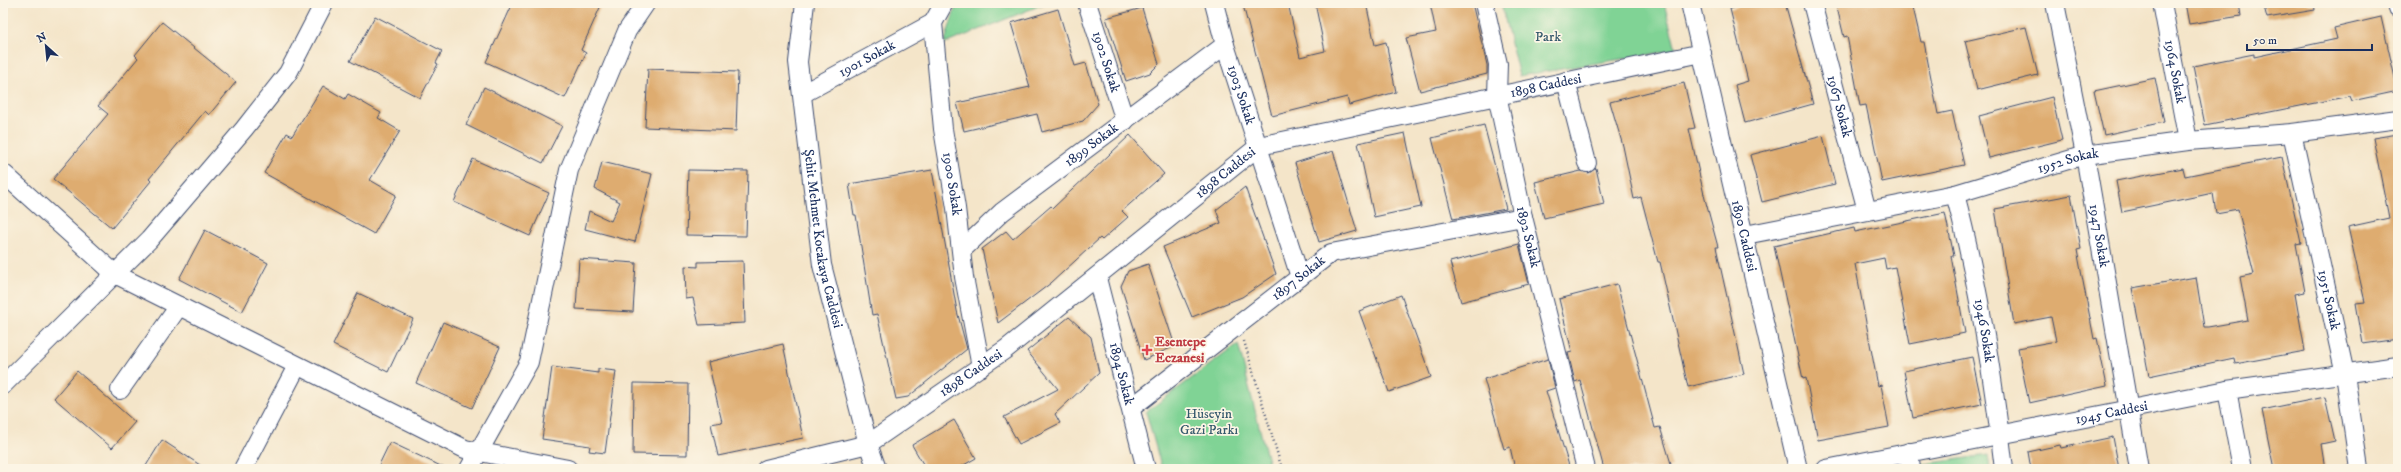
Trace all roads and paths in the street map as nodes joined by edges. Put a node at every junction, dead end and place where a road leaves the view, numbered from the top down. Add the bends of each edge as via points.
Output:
1 (324, 3) edge
2 (646, 3) edge
3 (805, 3) edge
4 (944, 3) edge
5 (1087, 3) edge
6 (1214, 3) edge
7 (1484, 3) edge
8 (1690, 3) edge
9 (1812, 3) edge
10 (2056, 3) edge
11 (2162, 3) edge
12 (2397, 3) edge
13 (2398, 8) edge
14 (933, 23) junction
15 (1225, 45) junction
16 (1702, 53) junction
17 (1566, 81) junction
18 (802, 94) junction
19 (1496, 95) junction
20 (2398, 118) edge
21 (1125, 121) junction
22 (2292, 133) junction
23 (2188, 141) junction
24 (1259, 146) junction
25 (2085, 155) junction
26 (1587, 163) dead end
27 (3, 173) edge
28 (1955, 194) junction
29 (1867, 211) junction
30 (1523, 217) junction
31 (1745, 235) junction
32 (962, 250) junction
33 (115, 274) junction
34 (1300, 277) junction
35 (1098, 278) junction
36 (179, 306) junction
37 (1239, 324) junction
38 (297, 366) junction
39 (2398, 366) edge
40 (981, 367) junction
41 (2345, 374) junction
42 (3, 385) edge
43 (120, 390) dead end
44 (2227, 390) junction
45 (1131, 408) junction
46 (2128, 408) junction
47 (2000, 433) junction
48 (868, 444) junction
49 (478, 451) junction
50 (1910, 461) edge
51 (243, 469) edge
52 (469, 469) edge
53 (568, 469) edge
54 (766, 469) edge
55 (877, 469) edge
56 (1146, 469) edge
57 (1282, 469) edge
58 (1586, 469) edge
59 (1798, 469) edge
60 (1826, 469) edge
61 (2004, 469) edge
62 (2139, 469) edge
63 (2242, 469) edge
64 (2360, 469) edge

1 - 33 street via 288,73 149,240
2 - 49 street via 627,31 569,170 529,362
3 - 18 street, Şehit Mehmet Kocakaya Caddesi via 798,62
4 - 14 street
5 - 21 street, 1902 Sokak
6 - 15 street, 1903 Sokak
7 - 19 street, 1892 Sokak via 1498,64
8 - 16 street, 1890 Caddesi
9 - 29 street, 1967 Sokak
10 - 25 street, 1947 Sokak
11 - 23 street, 1964 Sokak
12 - 13 street
14 - 18 street, 1901 Sokak
14 - 32 street, 1900 Sokak via 943,129
15 - 21 street, 1899 Sokak
15 - 24 street, 1903 Sokak
16 - 17 street, 1898 Caddesi
16 - 31 street, 1890 Caddesi
17 - 19 street, 1898 Caddesi
17 - 26 street
18 - 48 street, Şehit Mehmet Kocakaya Caddesi via 822,265
19 - 24 street, 1898 Caddesi
19 - 30 street, 1892 Sokak
20 - 22 street, 1952 Sokak
21 - 32 street, 1899 Sokak via 1002,212
22 - 23 street, 1952 Sokak
22 - 41 street, 1951 Sokak
23 - 25 street, 1952 Sokak
24 - 34 street, 1903 Sokak
24 - 35 street, 1898 Caddesi
25 - 28 street, 1952 Sokak
25 - 46 street, 1947 Sokak
27 - 33 street
28 - 29 street, 1952 Sokak
28 - 47 street, 1946 Sokak via 1970,250
29 - 31 street, 1952 Sokak
30 - 34 street, 1897 Sokak via 1331,253
30 - 58 street, 1892 Sokak
31 - 59 street, 1890 Caddesi
32 - 40 street, 1900 Sokak via 964,277
33 - 36 street
33 - 42 street
34 - 37 street, 1897 Sokak
35 - 40 street, 1898 Caddesi
35 - 45 street, 1894 Sokak
36 - 38 street
36 - 43 street
37 - 45 street, 1897 Sokak
37 - 57 path
38 - 49 street via 465,449
38 - 51 street
39 - 41 street, 1945 Caddesi
40 - 48 street, 1898 Caddesi
41 - 44 street, 1945 Caddesi
41 - 64 street, 1951 Sokak
44 - 46 street, 1945 Caddesi
44 - 63 street
45 - 56 street, 1894 Sokak
46 - 47 street, 1945 Caddesi
46 - 62 street, 1947 Sokak
47 - 50 street, 1945 Caddesi
47 - 61 street, 1946 Sokak
48 - 54 street
48 - 55 street, Şehit Mehmet Kocakaya Caddesi
49 - 52 street
49 - 53 street
50 - 60 street, 1945 Caddesi

